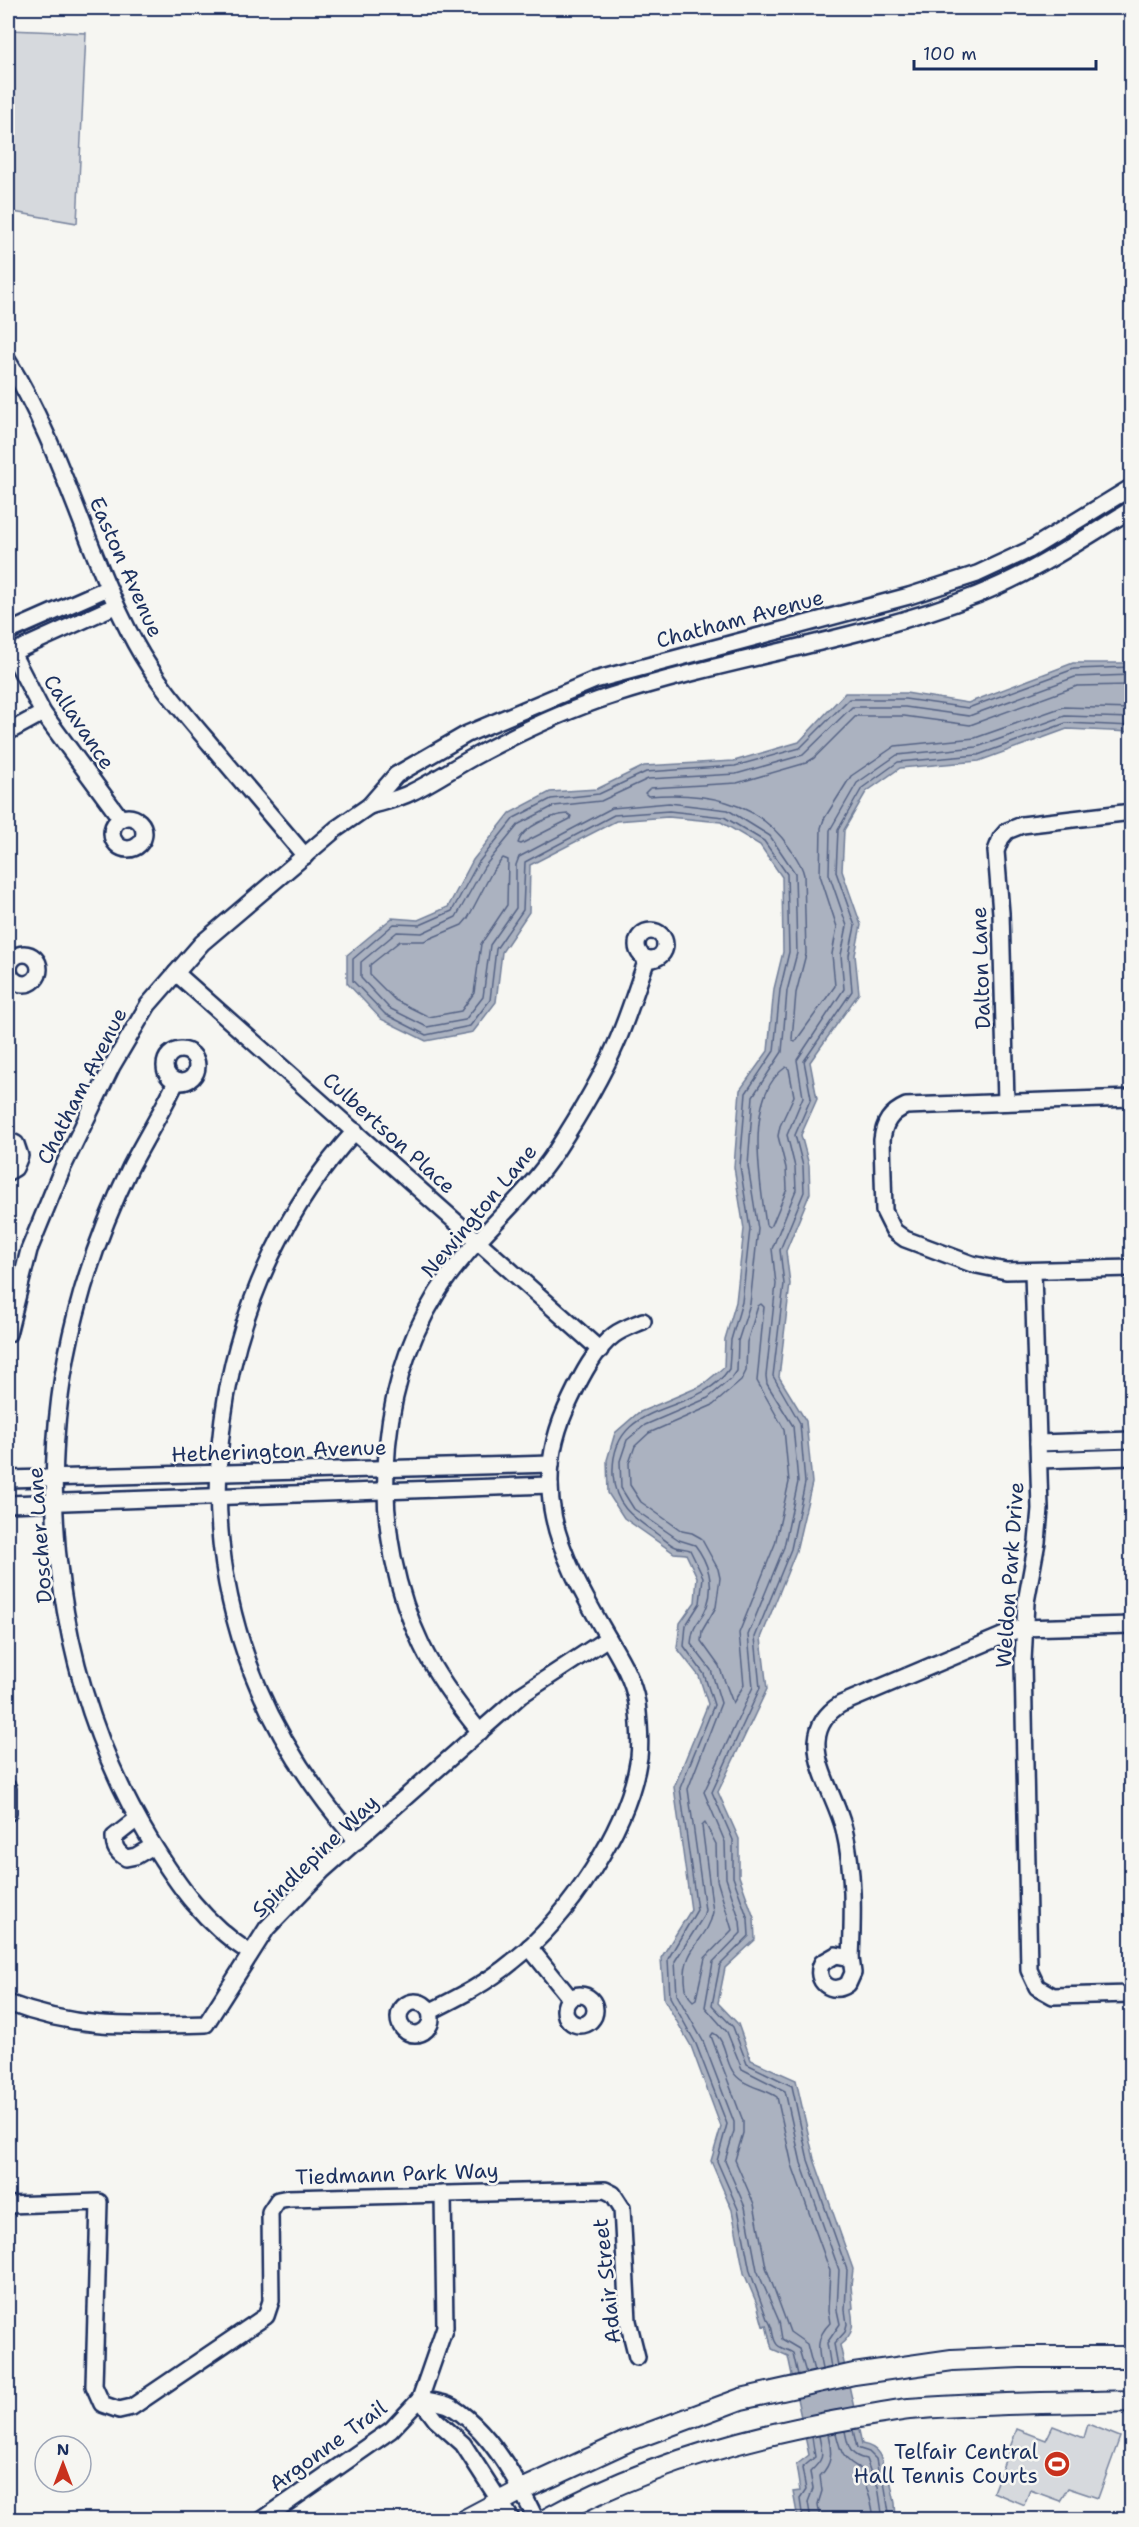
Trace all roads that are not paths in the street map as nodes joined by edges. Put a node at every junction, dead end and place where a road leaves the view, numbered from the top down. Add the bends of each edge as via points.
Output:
1 (8, 361) edge
2 (1131, 487) edge
3 (1131, 509) edge
4 (108, 588) junction
5 (115, 606) junction
6 (8, 632) edge
7 (9, 649) edge
8 (44, 712) junction
9 (8, 732) edge
10 (369, 806) junction
11 (1131, 812) edge
12 (121, 819) dead end
13 (305, 856) junction
14 (647, 959) dead end
15 (176, 973) junction
16 (176, 1082) dead end
17 (1131, 1098) edge
18 (1006, 1102) junction
19 (355, 1131) junction
20 (8, 1140) edge
21 (8, 1172) edge
22 (478, 1241) junction
23 (1131, 1268) edge
24 (1033, 1272) junction
25 (643, 1321) dead end
26 (8, 1334) edge
27 (600, 1350) junction
28 (1131, 1440) edge
29 (1038, 1443) junction
30 (1131, 1457) edge
31 (1039, 1460) junction
32 (551, 1464) junction
33 (386, 1469) junction
34 (218, 1474) junction
35 (54, 1478) junction
36 (8, 1479) edge
37 (550, 1485) junction
38 (386, 1490) junction
39 (219, 1496) junction
40 (55, 1502) junction
41 (8, 1504) edge
42 (1131, 1625) edge
43 (1024, 1627) junction
44 (608, 1638) junction
45 (480, 1732) junction
46 (8, 1788) edge
47 (8, 1813) edge
48 (137, 1819) junction
49 (357, 1841) junction
50 (153, 1846) junction
51 (529, 1947) junction
52 (250, 1953) junction
53 (851, 1958) dead end
54 (1131, 1994) edge
55 (570, 1998) dead end
56 (8, 2003) edge
57 (431, 2011) dead end
58 (443, 2194) junction
59 (617, 2200) joint
60 (8, 2205) edge
61 (637, 2357) dead end
62 (1131, 2357) edge
63 (420, 2399) junction
64 (1131, 2401) edge
65 (522, 2490) junction
66 (501, 2501) junction
67 (262, 2520) edge
68 (465, 2520) edge
69 (512, 2520) edge
70 (536, 2520) edge
71 (545, 2520) edge

1 - 4 street, Easton Avenue via 43,426
2 - 10 street, Chatham Avenue via 1029,550 977,574 909,596 595,680 468,734 396,775
3 - 10 street, Chatham Avenue via 1056,557 979,594 920,614 689,672 610,696 546,719 410,794
4 - 5 street, Easton Avenue
4 - 6 street
5 - 7 street
5 - 13 street, Easton Avenue via 162,687
7 - 8 street, Callavance
8 - 9 street
8 - 12 street, Callavance
10 - 13 street, Chatham Avenue
11 - 18 street, Dalton Lane via 1022,825 1004,835 997,846
13 - 15 street, Chatham Avenue via 202,943
14 - 22 street, Newington Lane via 617,1043 557,1150 534,1183
15 - 19 street, Culbertson Place
15 - 26 street, Chatham Avenue via 148,1005 112,1066 63,1167 29,1250
16 - 35 street, Doscher Lane via 132,1166 92,1259 63,1378
17 - 18 street
18 - 24 street via 917,1104 892,1115 885,1124 882,1140 884,1211 892,1228 905,1239 972,1264
19 - 22 street, Culbertson Place
19 - 34 street via 305,1194 265,1267 236,1348 220,1438
20 - 21 street via 16,1144 21,1156
22 - 27 street, Culbertson Place
22 - 33 street, Newington Lane via 437,1294 418,1331 394,1402
23 - 24 street
24 - 29 street, Weldon Park Drive
25 - 27 street via 614,1334
27 - 32 street via 566,1408
28 - 29 street
29 - 31 street, Weldon Park Drive
30 - 31 street
31 - 43 street, Weldon Park Drive via 1039,1523
32 - 33 street, Hetherington Avenue
32 - 37 street
33 - 34 street, Hetherington Avenue
33 - 38 street, Newington Lane
34 - 35 street, Hetherington Avenue
34 - 39 street
35 - 36 street, Hetherington Avenue
35 - 40 street, Doscher Lane
37 - 38 street, Hetherington Avenue
37 - 44 street via 556,1531 566,1562
38 - 39 street, Hetherington Avenue
38 - 45 street, Newington Lane via 391,1555 409,1616 438,1676
39 - 40 street, Hetherington Avenue
39 - 49 street via 229,1591 258,1689 302,1770
40 - 41 street, Hetherington Avenue
40 - 48 street, Doscher Lane via 58,1558 77,1662 92,1714
42 - 43 street
43 - 53 street via 841,1704 826,1717 818,1732 819,1762 838,1810 848,1851 853,1893
43 - 54 street, Weldon Park Drive via 1031,1977 1037,1987 1053,1996
44 - 45 street, Spindlepine Way via 521,1695
44 - 51 street via 627,1671 636,1700 640,1740 633,1784 584,1884 551,1928
45 - 49 street, Spindlepine Way
46 - 47 street
48 - 50 street, Doscher Lane
48 - 50 street via 114,1837 118,1853 126,1858
49 - 52 street, Spindlepine Way via 267,1928
50 - 52 street, Doscher Lane via 188,1899 228,1939
51 - 55 street
51 - 57 street via 477,1988
52 - 56 street, Spindlepine Way via 206,2024 111,2027 71,2022
58 - 59 street, Tiedmann Park Way via 597,2189 613,2194
58 - 60 street, Tiedmann Park Way via 278,2200 270,2212 272,2301 266,2316 132,2407 119,2410 102,2404 94,2385 99,2202
58 - 63 street, Argonne Trail via 445,2327
59 - 61 street, Adair Street via 622,2208 628,2320
62 - 65 main road via 952,2360 789,2388 741,2399 628,2441
63 - 65 street via 451,2406 484,2435
63 - 66 street via 463,2444
63 - 67 street, Argonne Trail via 391,2430
64 - 71 main road via 980,2404 906,2410 797,2428 658,2468
65 - 66 main road
65 - 70 street
66 - 68 main road
66 - 69 street

